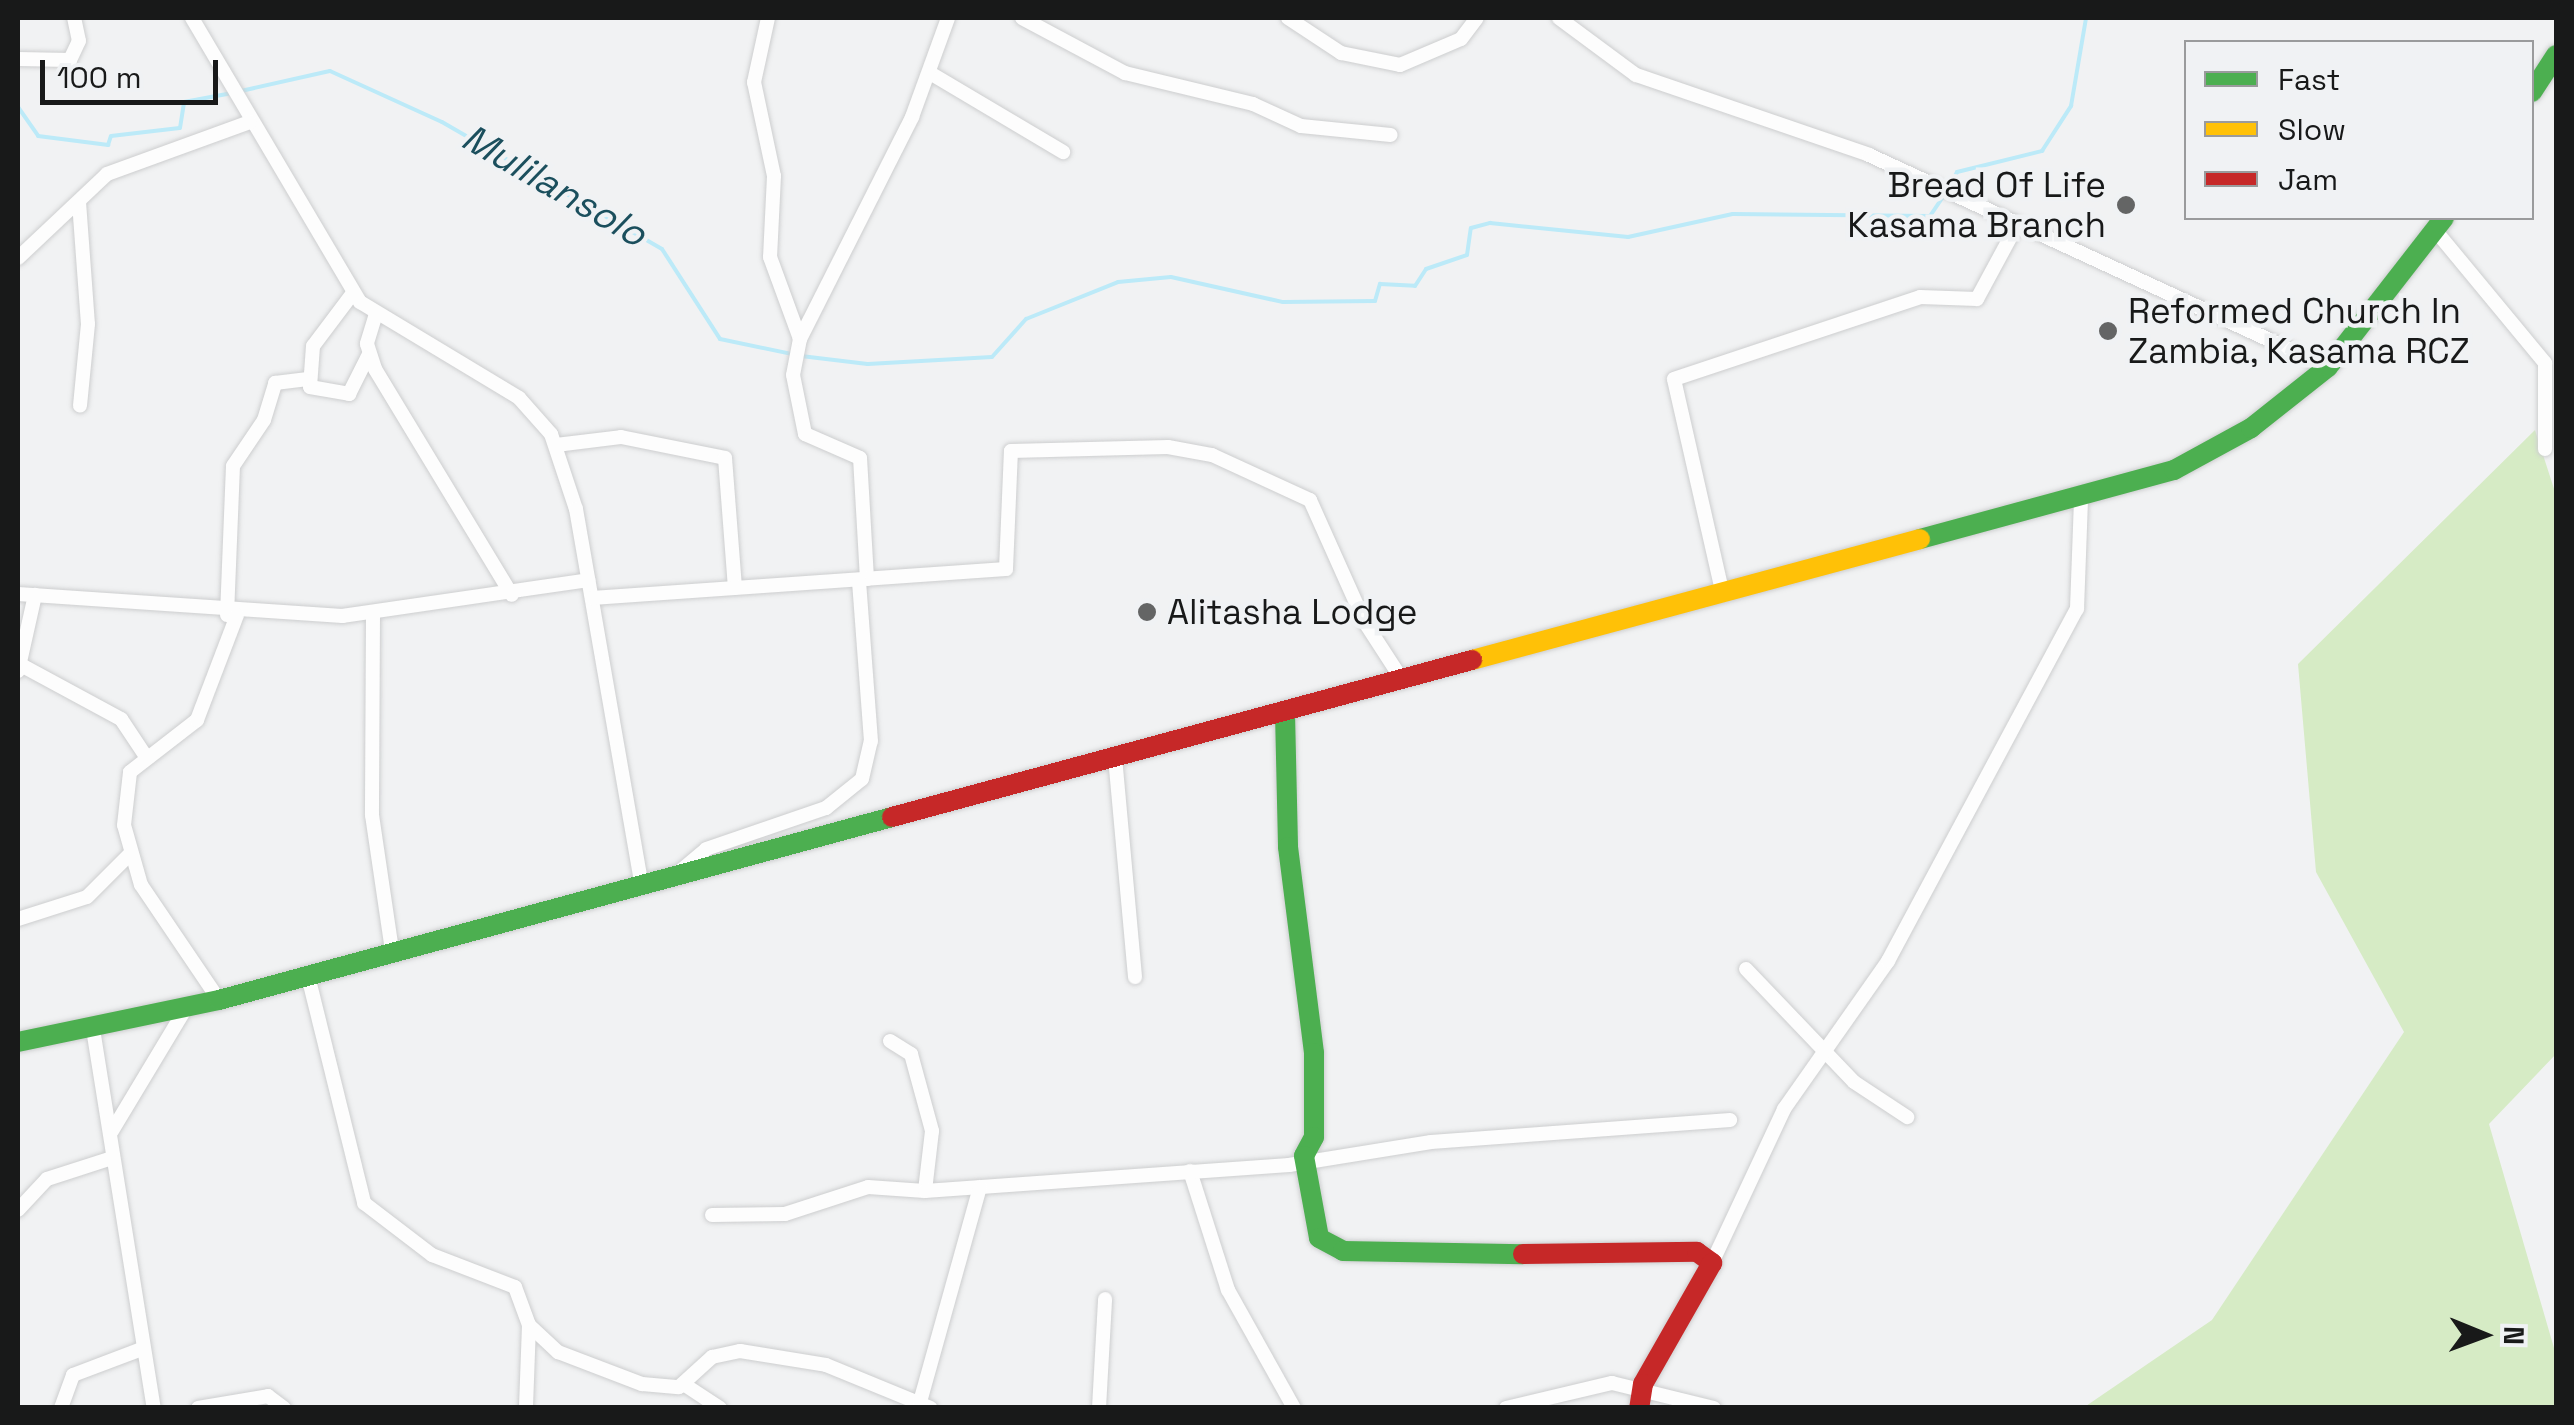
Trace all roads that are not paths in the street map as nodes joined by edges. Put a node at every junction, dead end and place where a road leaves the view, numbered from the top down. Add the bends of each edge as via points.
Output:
1 (74, 18) edge
2 (192, 18) edge
3 (768, 18) edge
4 (948, 18) edge
5 (1022, 18) edge
6 (1288, 18) edge
7 (1477, 18) edge
8 (1559, 18) edge
9 (2556, 55) edge
10 (18, 59) edge
11 (930, 73) junction
12 (2534, 89) edge
13 (250, 122) junction
14 (1391, 135) dead end
15 (1063, 152) dead end
16 (79, 202) junction
17 (2439, 224) edge
18 (2017, 225) junction
19 (18, 258) edge
20 (353, 294) junction
21 (375, 316) junction
22 (797, 348) junction
23 (369, 354) junction
24 (2328, 368) junction
25 (308, 380) junction
26 (80, 406) dead end
27 (556, 445) junction
28 (2545, 449) dead end
29 (2081, 501) junction
30 (863, 579) junction
31 (588, 580) junction
32 (734, 588) junction
33 (18, 594) edge
34 (36, 595) junction
35 (512, 595) junction
36 (1723, 595) junction
37 (592, 598) junction
38 (232, 615) junction
39 (373, 615) junction
40 (19, 668) edge
41 (1403, 681) junction
42 (1285, 713) junction
43 (145, 755) junction
44 (1116, 757) junction
45 (129, 854) junction
46 (678, 872) junction
47 (641, 881) junction
48 (18, 919) edge
49 (392, 952) junction
50 (1746, 970) dead end
51 (308, 976) junction
52 (1135, 976) dead end
53 (219, 1000) junction
54 (186, 1008) junction
55 (93, 1029) junction
56 (890, 1040) dead end
57 (18, 1042) edge
58 (18, 1052) edge
59 (1828, 1052) junction
60 (1907, 1117) dead end
61 (1730, 1120) dead end
62 (111, 1133) junction
63 (1304, 1156) junction
64 (112, 1158) junction
65 (1190, 1171) junction
66 (980, 1187) junction
67 (925, 1191) junction
68 (18, 1210) edge
69 (712, 1216) dead end
70 (1712, 1263) junction
71 (1106, 1299) dead end
72 (529, 1325) junction
73 (140, 1350) junction
74 (1643, 1384) junction
75 (684, 1385) junction
76 (925, 1405) edge
77 (61, 1408) edge
78 (154, 1408) edge
79 (198, 1408) edge
80 (284, 1408) edge
81 (526, 1408) edge
82 (720, 1408) edge
83 (1099, 1408) edge
84 (1294, 1408) edge
85 (1506, 1408) edge
86 (1639, 1408) edge
87 (1714, 1408) edge

1 - 10 street via 79,41 70,60
2 - 13 street
3 - 22 street via 754,82 774,176 770,257
4 - 11 street
5 - 14 street via 1125,73 1253,104 1301,126
6 - 7 street via 1340,53 1400,65 1460,39
8 - 18 street via 1636,75 1800,128
9 - 12 main road
11 - 15 street
11 - 22 street
13 - 16 street via 107,174
13 - 20 street
16 - 19 street
16 - 26 street via 88,324
17 - 24 main road
17 - 28 street via 2544,363
18 - 24 street
18 - 36 street via 1977,298 1920,296 1674,378
20 - 21 street
20 - 25 street via 313,346
21 - 23 street
21 - 27 street via 519,398
22 - 30 street via 806,434 860,458
23 - 25 street via 349,394 315,394
23 - 35 street via 410,440
24 - 29 main road via 2212,451
25 - 38 street via 275,383 264,420 233,466
27 - 31 street
27 - 32 street via 621,437 724,458
29 - 36 main road
29 - 59 street via 2077,609 1994,775
30 - 32 street
30 - 41 street via 1011,567 1011,452 1191,451 1310,500 1364,621
30 - 46 street via 871,741 862,780 826,808 706,848
31 - 35 street
31 - 37 street
32 - 37 street
33 - 34 street
34 - 38 street
34 - 40 street
35 - 39 street
36 - 41 main road
37 - 47 street
38 - 39 street
38 - 43 street via 197,720
39 - 49 street via 372,815
40 - 43 street via 121,719
41 - 42 main road
42 - 44 main road
42 - 63 main road via 1288,846 1314,1053 1314,1137
43 - 45 street via 128,784
44 - 46 main road
44 - 52 street
45 - 48 street via 87,896
45 - 53 street via 156,912
46 - 47 main road
47 - 49 main road
49 - 51 main road
50 - 59 street
51 - 53 main road
51 - 72 street via 372,1216 432,1255 506,1279
53 - 54 main road
54 - 55 main road
54 - 62 street
55 - 57 main road
55 - 62 street
56 - 67 street via 910,1054 932,1131
57 - 58 street
59 - 60 street
59 - 70 street via 1784,1109
61 - 63 street
62 - 64 street
63 - 65 street
63 - 70 main road via 1319,1238 1343,1250 1461,1258 1690,1249
64 - 68 street via 47,1179
64 - 73 street
65 - 66 street
65 - 84 street via 1195,1211 1228,1290
66 - 67 street
66 - 76 street
67 - 69 street via 868,1187 785,1214
70 - 74 main road
71 - 83 street
72 - 75 street via 564,1354 642,1384
72 - 81 street
73 - 77 street via 73,1375
73 - 78 street
74 - 85 street via 1593,1384
74 - 86 main road
74 - 87 street
75 - 76 street via 712,1356 740,1351 826,1365
75 - 82 street
79 - 80 street via 268,1396

